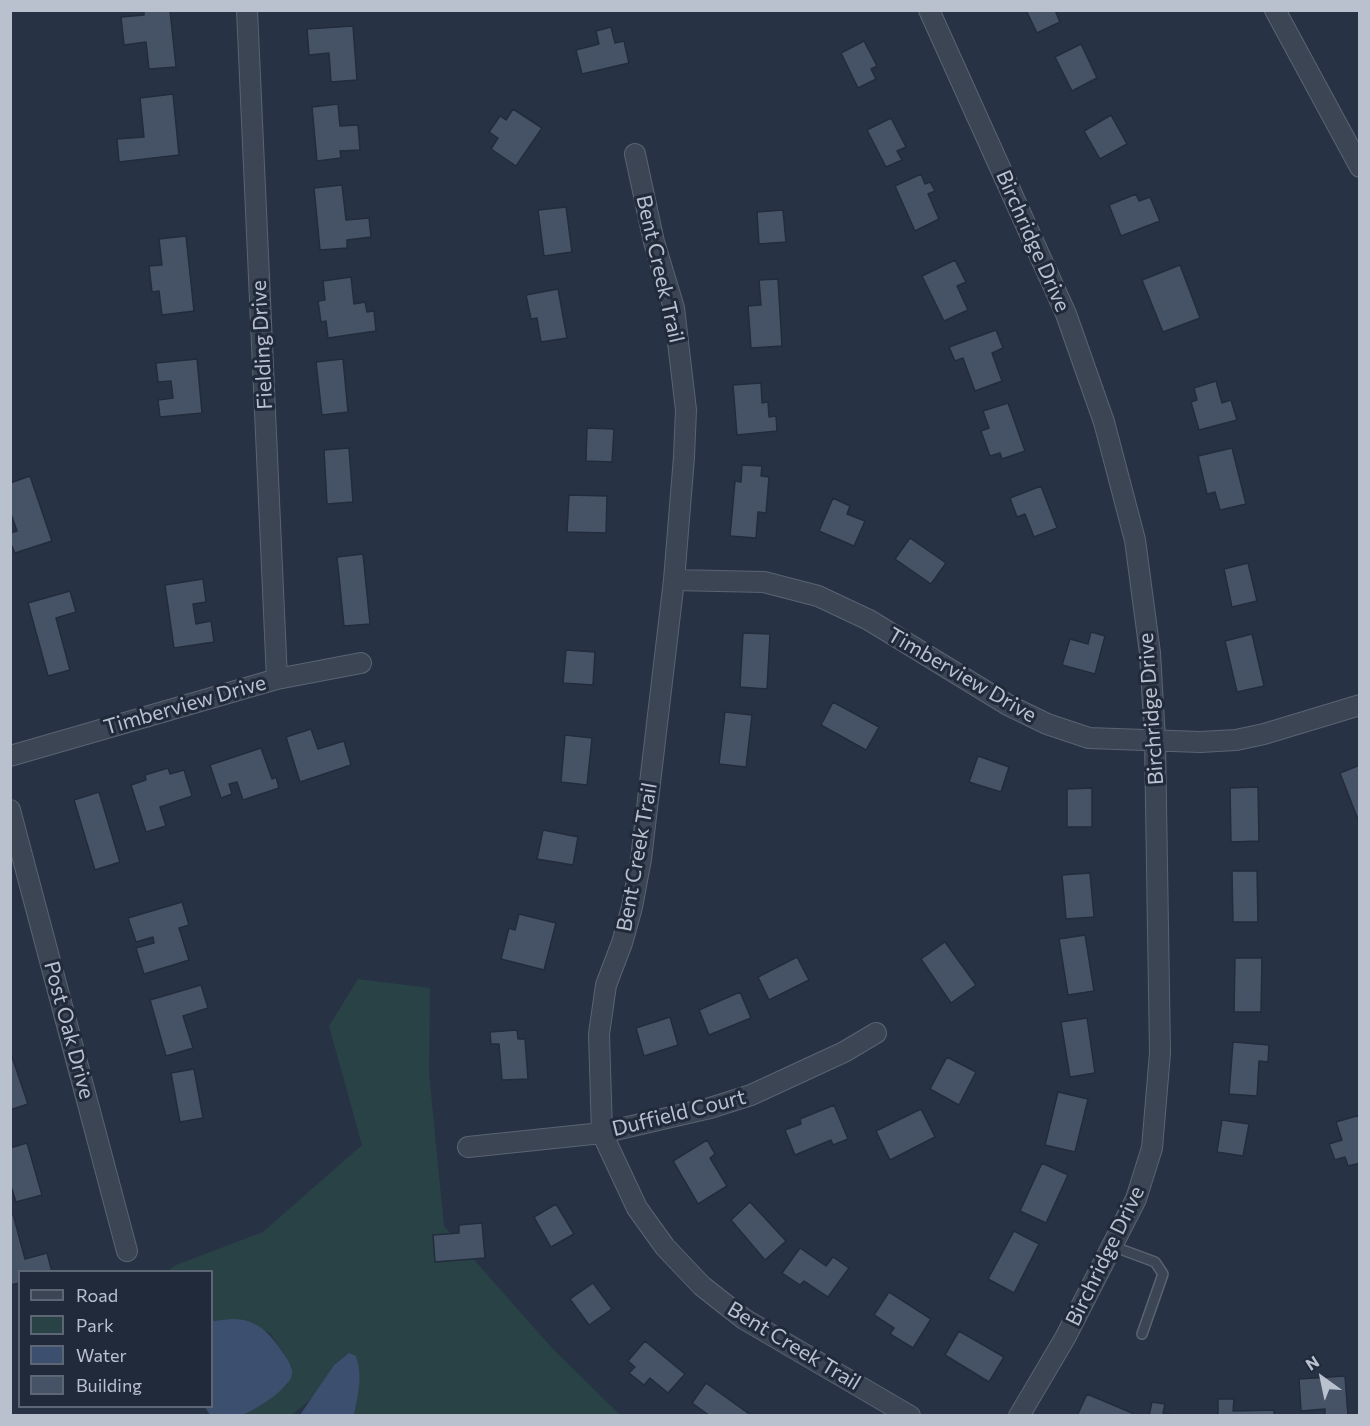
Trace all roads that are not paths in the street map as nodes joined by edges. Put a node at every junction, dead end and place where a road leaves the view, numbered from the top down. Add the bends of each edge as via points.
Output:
1 (247, 10) edge
2 (929, 10) edge
3 (1275, 10) edge
4 (635, 154) dead end
5 (1359, 167) edge
6 (674, 580) junction
7 (361, 663) dead end
8 (277, 679) junction
9 (1359, 705) edge
10 (1155, 740) junction
11 (10, 756) edge
12 (10, 810) edge
13 (876, 1033) dead end
14 (602, 1133) junction
15 (468, 1148) dead end
16 (1112, 1246) junction
17 (127, 1251) dead end
18 (1142, 1334) dead end
19 (910, 1416) edge
20 (1019, 1416) edge

1 - 8 street, Fielding Drive
2 - 10 street, Birchridge Drive via 1066,314 1104,422 1135,540 1150,653
3 - 5 street
4 - 6 street, Bent Creek Trail via 654,242 674,308 686,410
6 - 10 street, Timberview Drive via 764,582 818,596 869,620 1008,705 1047,724 1089,738
6 - 14 street, Bent Creek Trail via 640,859 622,943 606,986 599,1034
7 - 8 street, Timberview Drive
8 - 11 street, Timberview Drive
9 - 10 street, Timberview Drive via 1236,740
10 - 16 street, Birchridge Drive via 1160,1053 1152,1148 1136,1199
12 - 17 street, Post Oak Drive
13 - 14 street, Duffield Court via 751,1095
14 - 15 street, Duffield Court
14 - 19 street, Bent Creek Trail via 637,1208 665,1247 702,1286 744,1319
16 - 18 lane via 1155,1262 1163,1274
16 - 20 street, Birchridge Drive

